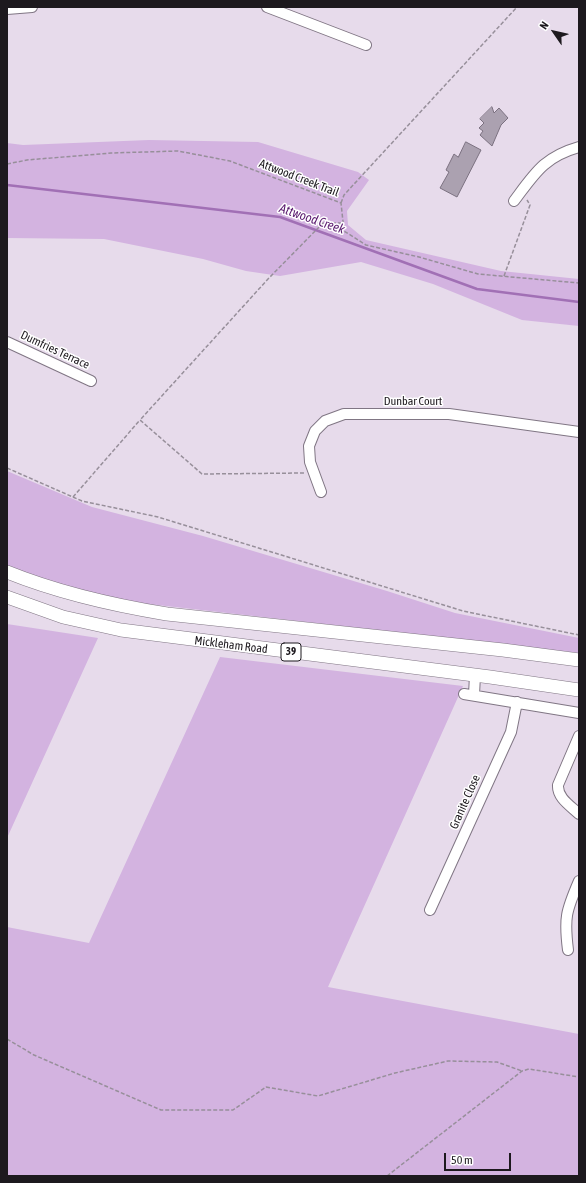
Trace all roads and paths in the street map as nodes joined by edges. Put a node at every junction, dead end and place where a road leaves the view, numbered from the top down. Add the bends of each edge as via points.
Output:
1 (32, 7) edge
2 (267, 7) edge
3 (516, 7) edge
4 (7, 9) edge
5 (366, 45) dead end
6 (579, 147) edge
7 (7, 164) edge
8 (521, 192) junction
9 (514, 201) dead end
10 (341, 203) junction
11 (343, 223) junction
12 (504, 276) junction
13 (579, 283) edge
14 (7, 342) edge
15 (91, 381) dead end
16 (140, 420) junction
17 (579, 432) edge
18 (7, 468) edge
19 (314, 473) junction
20 (322, 492) dead end
21 (73, 497) junction
22 (7, 572) edge
23 (7, 597) edge
24 (579, 635) edge
25 (579, 660) edge
26 (475, 675) junction
27 (579, 690) edge
28 (516, 702) junction
29 (579, 713) edge
30 (579, 736) edge
31 (579, 814) edge
32 (579, 881) edge
33 (430, 910) dead end
34 (568, 950) dead end
35 (7, 1039) edge
36 (522, 1071) junction
37 (579, 1077) edge
38 (387, 1176) edge

1 - 4 street
2 - 5 street
3 - 10 path
6 - 8 street via 561,152 541,165
7 - 10 path, Attwood Creek Trail via 27,160 178,151 230,160
8 - 9 street
8 - 12 path via 530,205
10 - 11 path, Attwood Creek Trail
11 - 12 path via 344,231 366,245 478,274
11 - 16 path via 323,223 268,279
12 - 13 path
14 - 15 street, Dumfries Terrace
16 - 19 path via 202,474
16 - 21 path
17 - 19 street, Dunbar Court via 449,414 344,414 325,421 315,431 309,446
18 - 21 path
19 - 20 street, Dunbar Court
21 - 24 path via 158,517 463,611
22 - 25 main road, Mickleham Road / 39 via 72,595 132,608
23 - 26 main road, Mickleham Road / 39 via 63,617 121,630
26 - 27 main road, Mickleham Road / 39
26 - 28 street via 469,694
28 - 29 street
28 - 33 street, Granite Close via 511,732
30 - 31 street via 558,785 562,798
32 - 34 street via 569,904 565,924
35 - 36 path via 34,1056 161,1110 233,1110 266,1087 318,1096 395,1073 448,1061 497,1062
36 - 37 path via 529,1069
36 - 38 path

